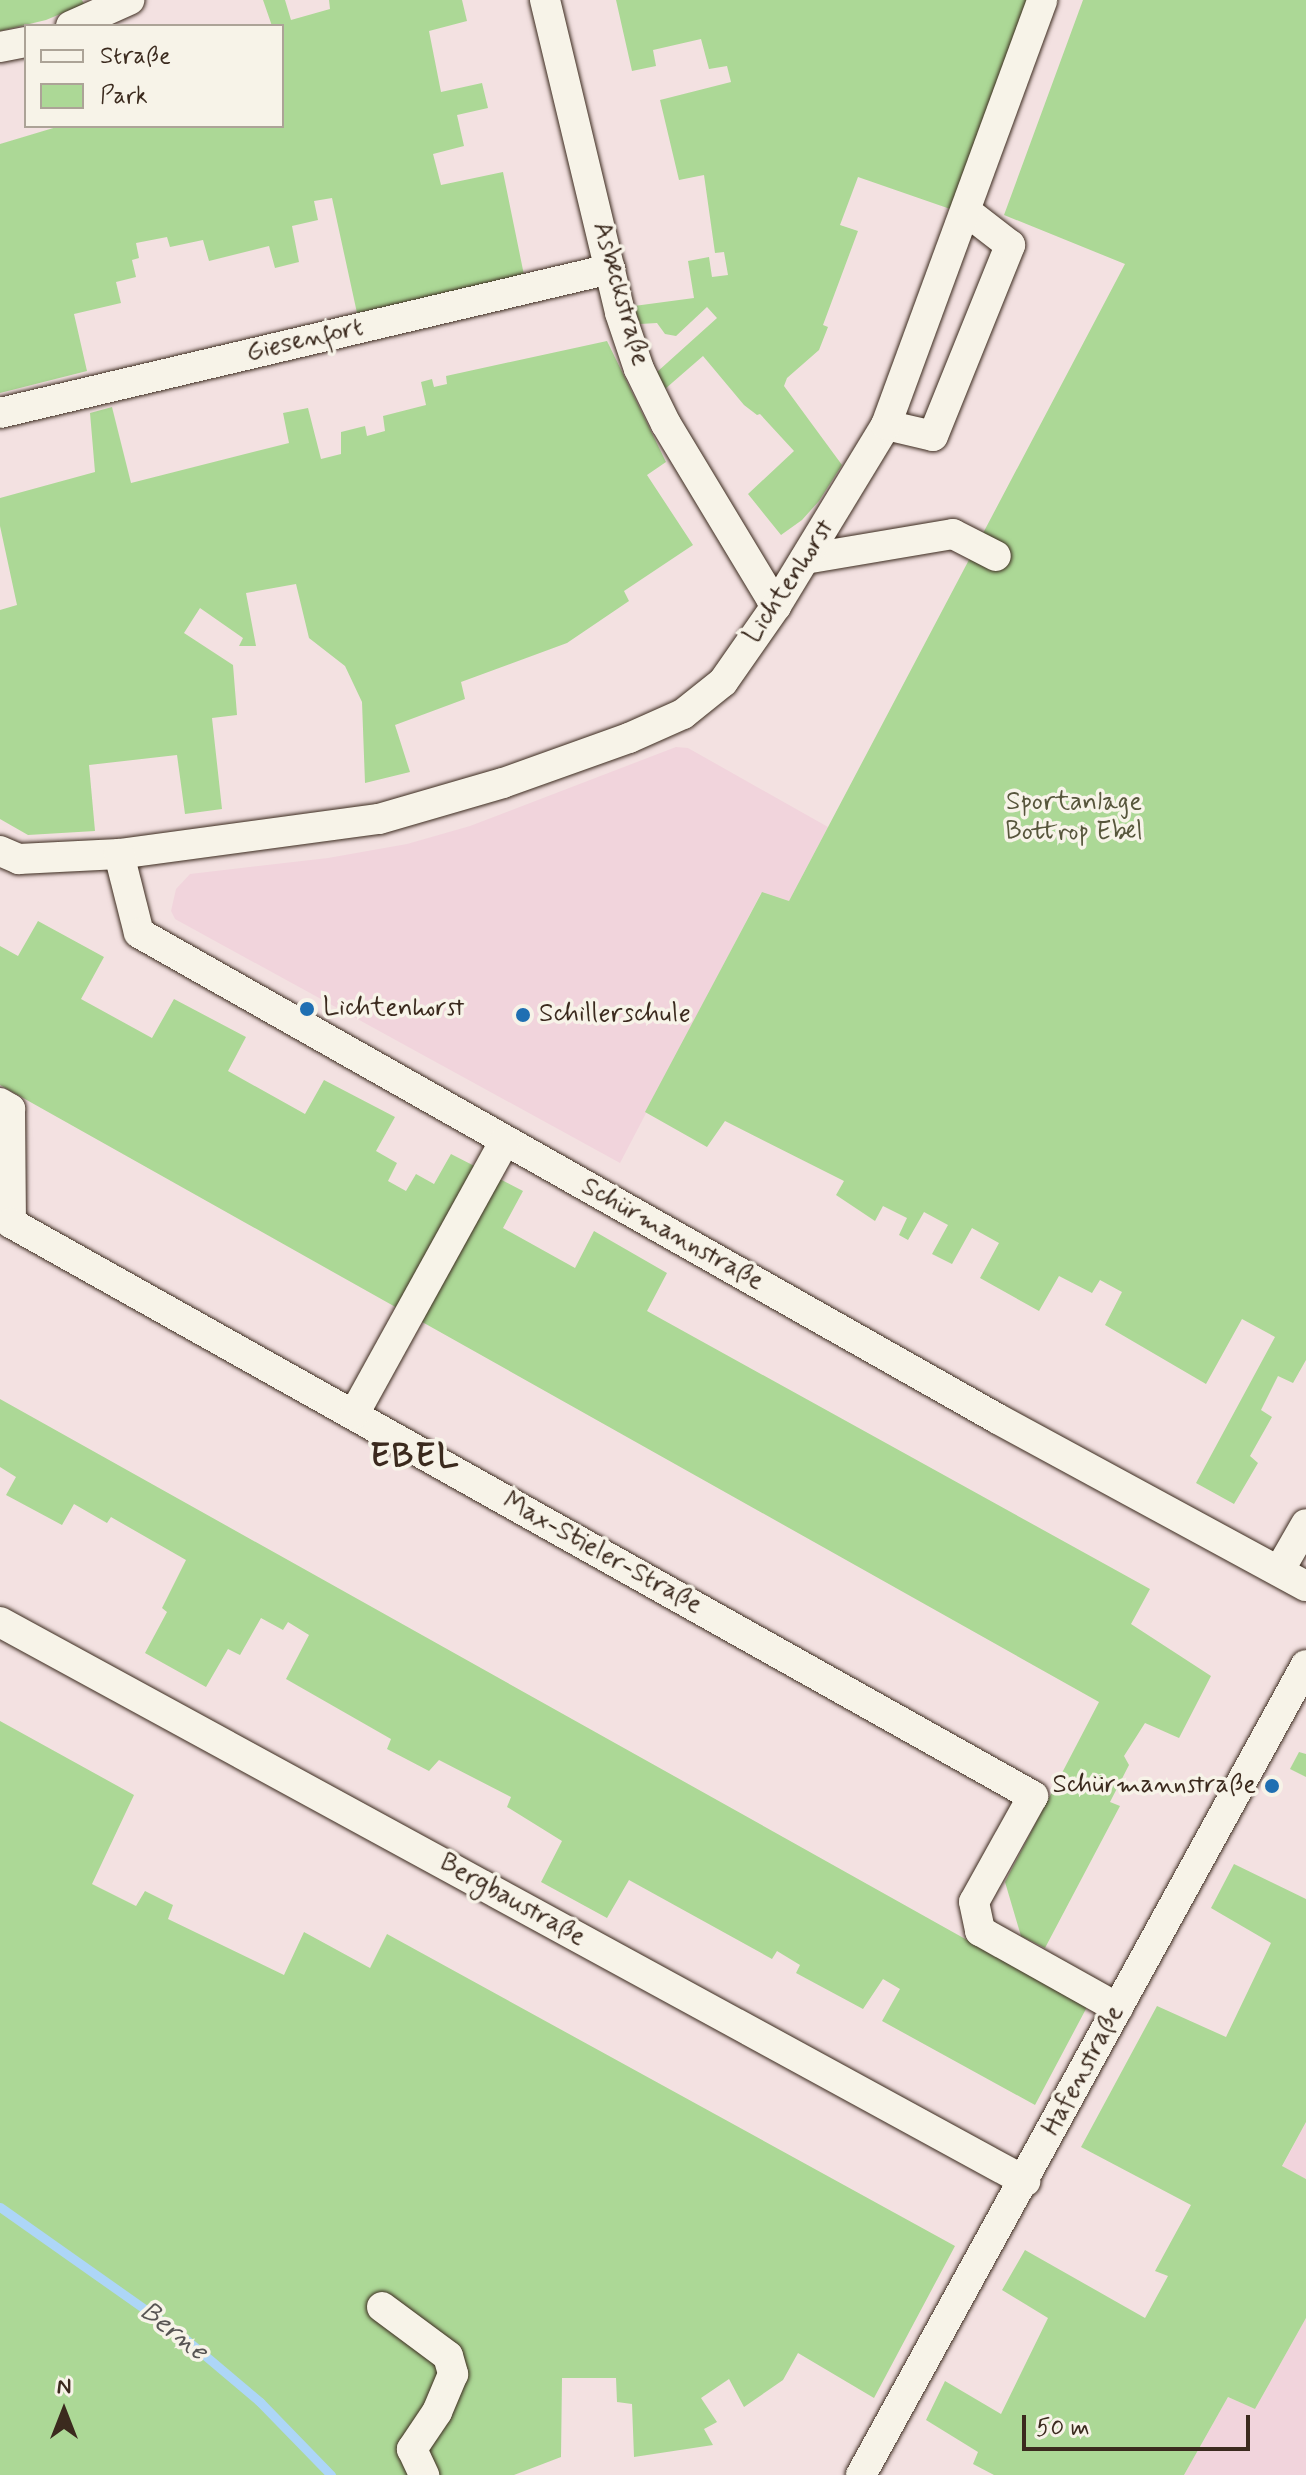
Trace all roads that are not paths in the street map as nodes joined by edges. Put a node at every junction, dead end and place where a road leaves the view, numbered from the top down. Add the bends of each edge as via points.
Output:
1 (129, 0) edge
2 (545, 0) edge
3 (1042, 0) edge
4 (75, 24) edge
5 (24, 42) edge
6 (0, 47) edge
7 (966, 211) junction
8 (610, 269) junction
9 (0, 413) edge
10 (886, 425) junction
11 (996, 556) dead end
12 (805, 559) junction
13 (776, 606) junction
14 (0, 851) edge
15 (119, 854) junction
16 (0, 1103) edge
17 (505, 1141) junction
18 (354, 1414) junction
19 (1306, 1524) edge
20 (1279, 1571) junction
21 (1306, 1586) edge
22 (0, 1622) edge
23 (1306, 1665) edge
24 (1118, 2008) junction
25 (1025, 2181) junction
26 (382, 2307) dead end
27 (424, 2475) edge
28 (861, 2475) edge

1 - 4 street
2 - 8 street, Asbeckstraße
3 - 7 street, Lichtenhorst
5 - 6 street
7 - 10 street, Lichtenhorst
7 - 10 street via 1010,245 933,436
8 - 9 street, Giesenfort
8 - 13 street, Asbeckstraße via 639,369 666,424
10 - 12 street, Lichtenhorst
11 - 12 street via 953,534
12 - 13 street, Lichtenhorst
13 - 15 street, Lichtenhorst via 723,682 683,714 629,738 379,819
14 - 15 street, Lichtenhorst via 19,859
15 - 17 street, Schürmannstraße via 139,933
16 - 18 street, Max-Stieler-Straße via 10,1109 11,1223
17 - 18 street
17 - 20 street, Schürmannstraße
18 - 24 street, Max-Stieler-Straße via 1033,1796 974,1902 980,1931
19 - 20 street
20 - 21 street, Schürmannstraße
22 - 25 street, Bergbaustraße
23 - 24 street, Hafenstraße
24 - 25 street, Hafenstraße
25 - 28 street, Hafenstraße
26 - 27 street via 448,2356 453,2374 437,2412 412,2449

